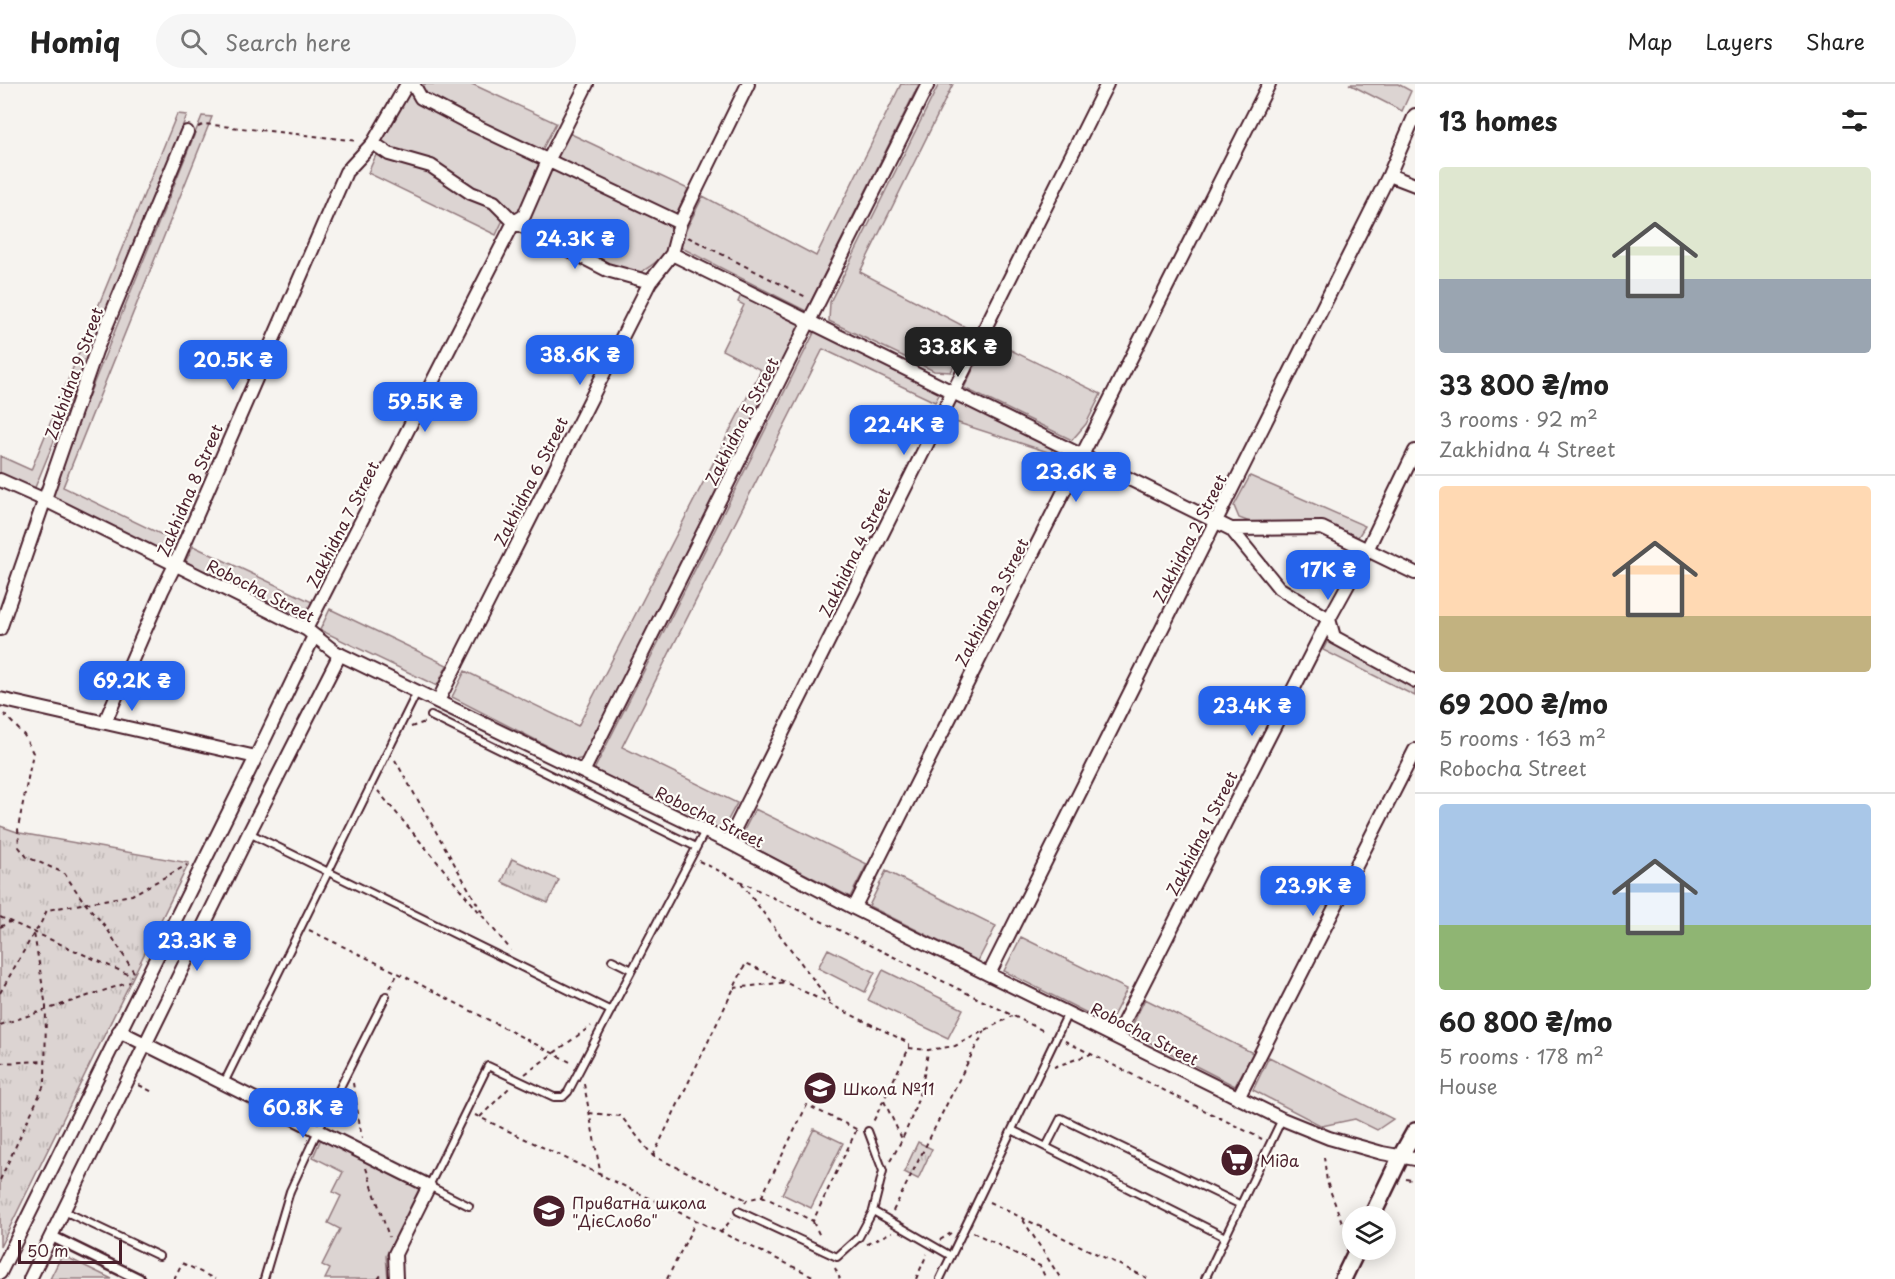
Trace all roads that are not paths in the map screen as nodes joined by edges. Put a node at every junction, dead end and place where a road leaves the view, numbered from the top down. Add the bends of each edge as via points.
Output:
1 (407, 84) edge
2 (413, 84) edge
3 (587, 84) edge
4 (748, 84) edge
5 (928, 84) edge
6 (1107, 84) edge
7 (1269, 84) edge
8 (1415, 115) edge
9 (187, 132) road end
10 (373, 143) junction
11 (548, 161) junction
12 (1389, 175) junction
13 (1415, 185) edge
14 (514, 222) junction
15 (679, 227) junction
16 (672, 254) junction
17 (650, 282) junction
18 (810, 322) junction
19 (952, 392) junction
20 (1415, 451) edge
21 (1083, 456) junction
22 (0, 480) edge
23 (45, 500) junction
24 (1215, 521) junction
25 (1231, 529) junction
26 (1366, 550) junction
27 (176, 565) junction
28 (1415, 573) edge
29 (1329, 619) junction
30 (0, 629) edge
31 (310, 632) junction
32 (339, 654) junction
33 (1415, 681) edge
34 (417, 692) junction
35 (0, 699) edge
36 (438, 701) junction
37 (434, 717) road end
38 (105, 722) junction
39 (1415, 750) edge
40 (256, 757) junction
41 (583, 772) junction
42 (705, 831) junction
43 (249, 833) junction
44 (728, 842) junction
45 (696, 847) junction
46 (329, 873) junction
47 (854, 908) junction
48 (612, 960) dead end
49 (632, 970) junction
50 (989, 974) junction
51 (386, 996) road end
52 (611, 1011) junction
53 (1068, 1013) junction
54 (119, 1031) junction
55 (1116, 1037) junction
56 (145, 1044) junction
57 (224, 1083) junction
58 (1238, 1098) junction
59 (1282, 1119) junction
60 (319, 1130) junction
61 (1012, 1130) junction
62 (868, 1131) road end
63 (1415, 1131) edge
64 (1046, 1147) junction
65 (1408, 1157) edge
66 (429, 1186) junction
67 (1241, 1205) junction
68 (469, 1206) dead end
69 (1378, 1206) edge
70 (64, 1210) junction
71 (738, 1211) road end
72 (873, 1211) junction
73 (51, 1236) junction
74 (1225, 1237) junction
75 (159, 1256) dead end
76 (951, 1256) junction
77 (1353, 1260) edge
78 (0, 1274) edge
79 (30, 1279) edge
80 (139, 1279) edge
81 (264, 1279) edge
82 (396, 1279) edge
83 (940, 1279) edge
84 (1205, 1279) edge
85 (1344, 1279) edge

1 - 10 street, Zakhidna 8 Street
2 - 11 street via 420,98
3 - 11 street, Zakhidna 7 Street
4 - 15 street, Zakhidna 6 Street
5 - 18 street, Zakhidna 5 Street
6 - 19 street, Zakhidna 4 Street
7 - 21 street, Zakhidna 3 Street
8 - 12 street, Zakhidna 2 Street
9 - 23 street, Zakhidna 9 Street via 96,351
10 - 14 street via 389,154 431,166 471,193 494,202
10 - 27 street, Zakhidna 8 Street via 346,171
11 - 14 street, Zakhidna 7 Street via 524,216
11 - 15 street
12 - 13 street
12 - 24 street, Zakhidna 2 Street
14 - 17 street via 607,270
14 - 31 street, Zakhidna 7 Street
15 - 16 street, Zakhidna 6 Street
16 - 17 street, Zakhidna 6 Street
16 - 18 street
17 - 36 street, Zakhidna 6 Street
18 - 19 street
18 - 41 street, Zakhidna 5 Street
19 - 21 street
19 - 44 street, Zakhidna 4 Street
20 - 26 street, Zakhidna 1 Street
21 - 24 street
21 - 47 street, Zakhidna 3 Street
22 - 23 street, Robocha Street
23 - 27 street, Robocha Street
23 - 30 street, Zakhidna 9 Street
24 - 25 street
24 - 50 street, Zakhidna 2 Street
25 - 26 street via 1322,528
25 - 29 street via 1279,588
26 - 28 street
26 - 29 street, Zakhidna 1 Street
27 - 31 street, Robocha Street
27 - 38 street, Zakhidna 8 Street
29 - 33 street via 1334,637
29 - 55 street, Zakhidna 1 Street
31 - 32 street, Robocha Street
31 - 40 street, Zakhidna 7 Street
32 - 34 street, Robocha Street
32 - 43 street
34 - 36 street, Robocha Street
34 - 46 lane
35 - 38 street
36 - 41 street, Robocha Street
37 - 45 lane
38 - 40 street
39 - 58 street
40 - 54 street, Zakhidna 7 Street
41 - 42 street, Robocha Street
42 - 44 street, Robocha Street
42 - 45 lane
43 - 46 lane
43 - 56 street
44 - 47 street, Robocha Street
45 - 49 lane
46 - 52 lane
46 - 57 lane
47 - 50 street, Robocha Street
48 - 49 lane
49 - 52 lane
50 - 53 street, Robocha Street
51 - 60 lane
52 - 66 lane via 563,1097 554,1097 488,1066
53 - 55 street, Robocha Street
53 - 61 lane
54 - 56 street
54 - 78 street, Zakhidna 7 Street
55 - 58 street, Robocha Street
56 - 57 street
56 - 70 street
57 - 60 street
58 - 59 street, Robocha Street
59 - 65 street, Robocha Street via 1329,1138
59 - 67 lane
60 - 66 street
60 - 81 lane via 290,1191
61 - 64 lane
61 - 76 lane
62 - 72 lane via 883,1171
63 - 65 street
64 - 67 lane via 1061,1118
64 - 74 lane
65 - 69 street
66 - 68 lane
66 - 82 street via 395,1254
67 - 74 lane
70 - 73 street
70 - 75 lane
71 - 72 lane via 837,1257 859,1237
72 - 76 lane
73 - 79 street
73 - 80 street
74 - 84 lane
76 - 83 lane
77 - 85 street

